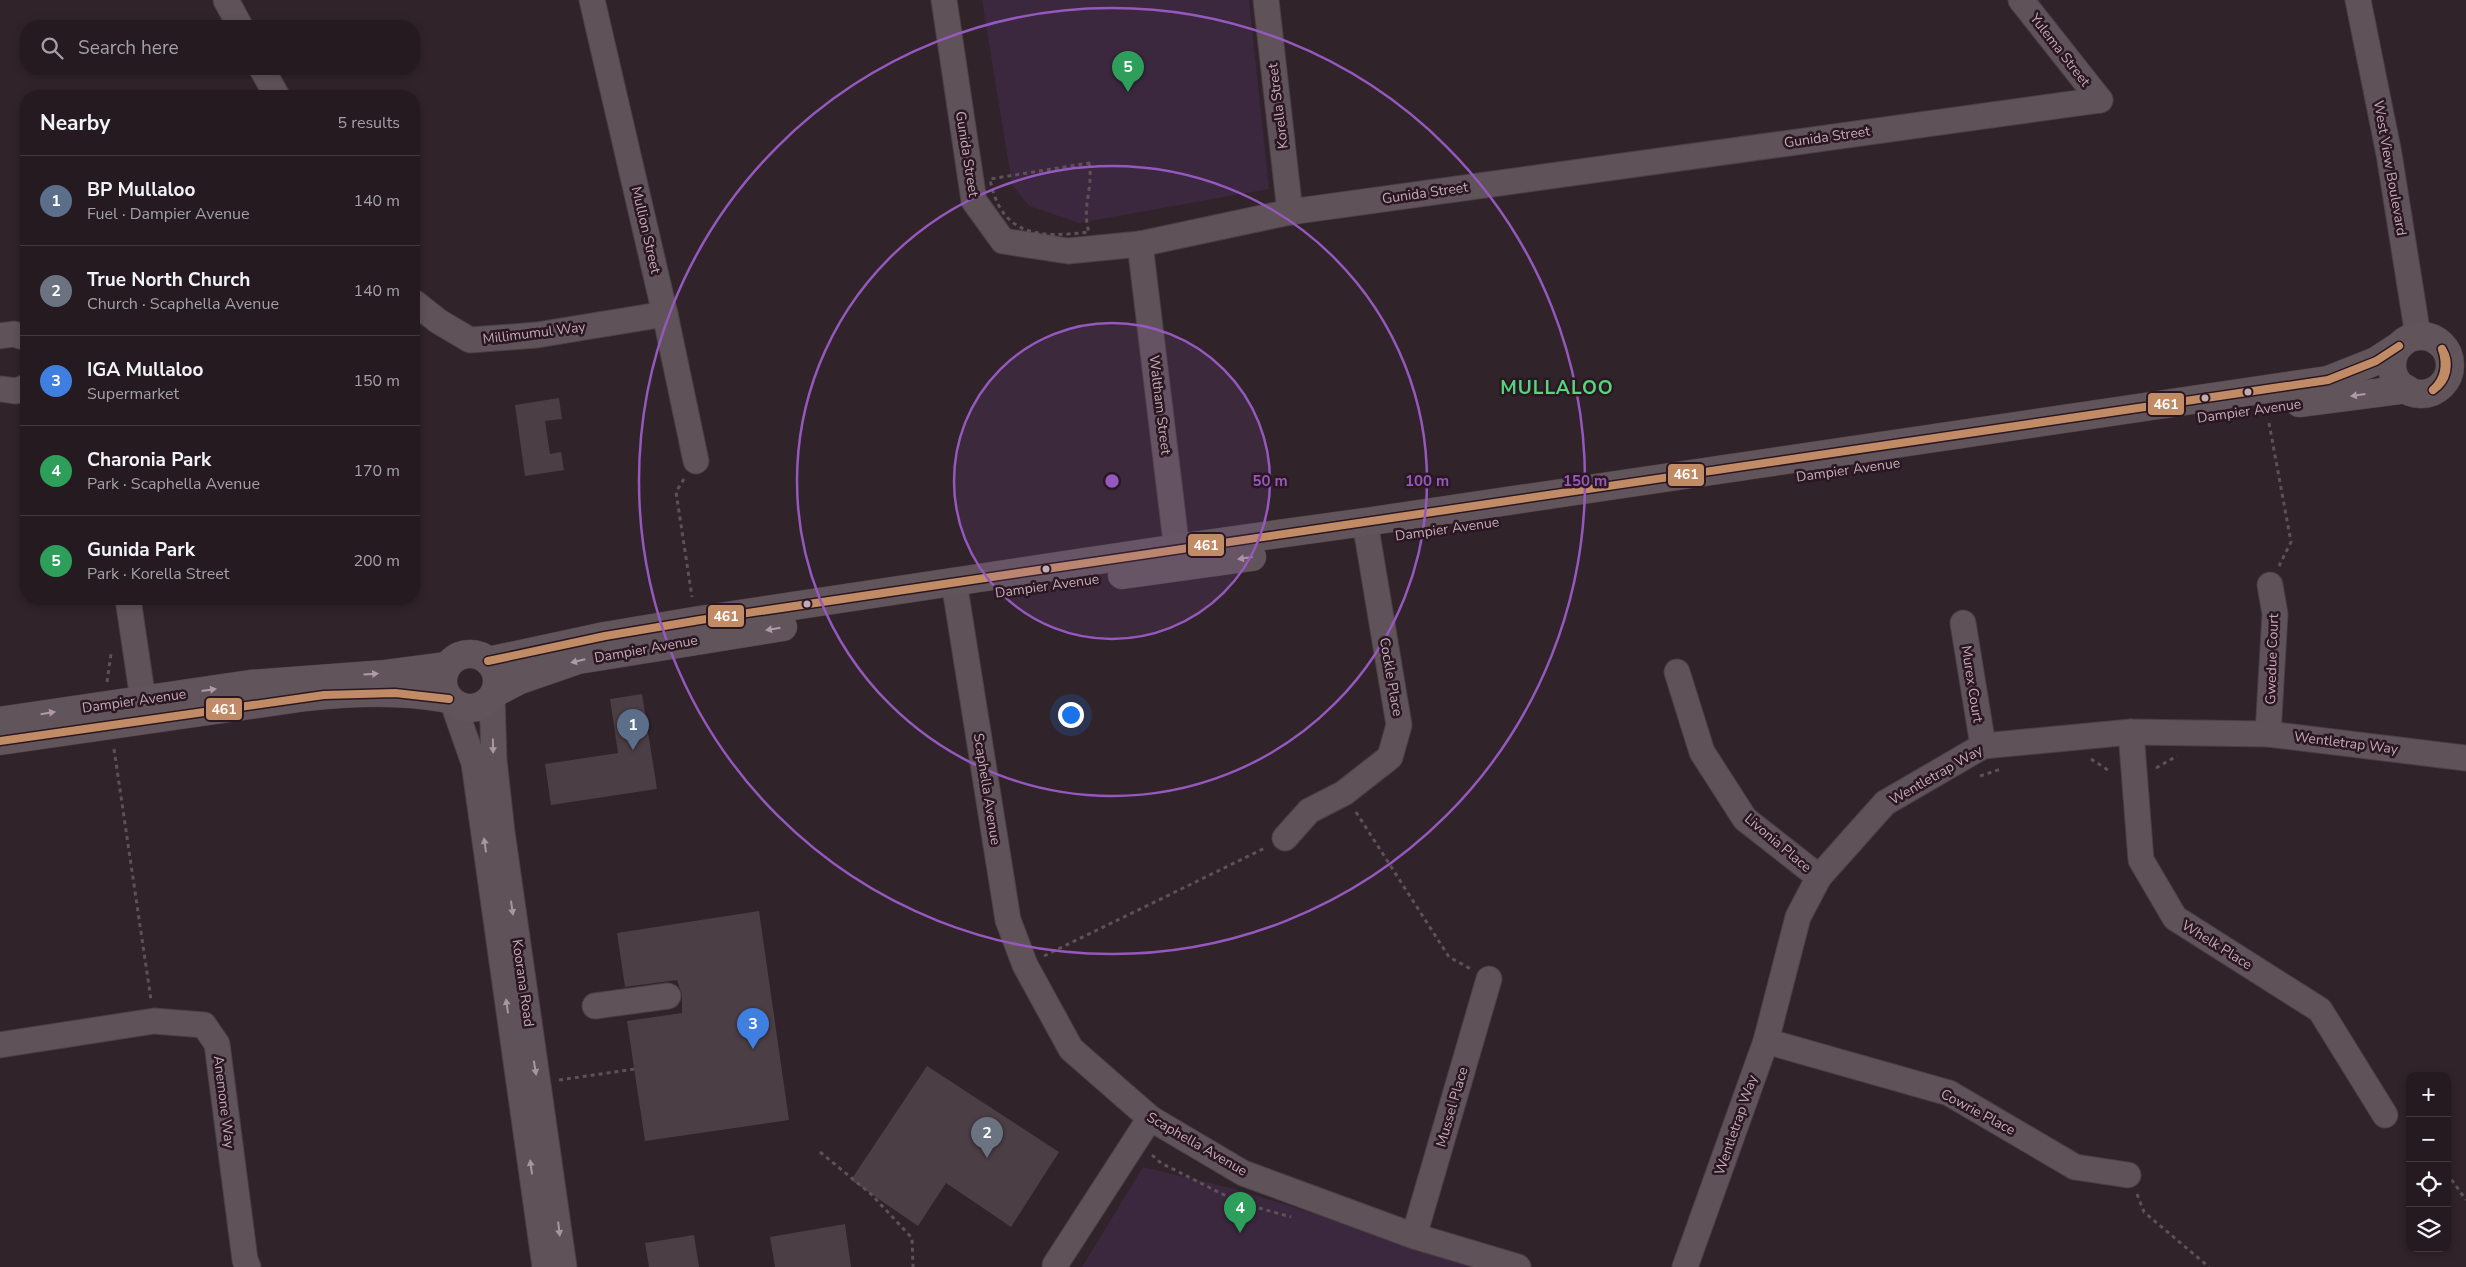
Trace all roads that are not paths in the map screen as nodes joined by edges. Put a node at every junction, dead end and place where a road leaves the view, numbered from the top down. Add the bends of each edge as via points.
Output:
1 (226, 0) edge
2 (592, 0) edge
3 (944, 0) edge
4 (1266, 0) edge
5 (2021, 0) edge
6 (2358, 0) edge
7 (237, 20) edge
8 (265, 75) edge
9 (274, 90) edge
10 (2100, 100) joint
11 (1290, 212) junction
12 (1140, 244) junction
13 (420, 307) edge
14 (665, 314) junction
15 (2431, 345) edge
16 (2455, 380) edge
17 (2407, 390) junction
18 (696, 461) road end
19 (1366, 531) junction
20 (1178, 557) junction
21 (2270, 585) road end
22 (955, 591) junction
23 (129, 605) edge
24 (1962, 623) dead end
25 (488, 660) junction
26 (447, 666) junction
27 (1677, 672) dead end
28 (493, 695) junction
29 (451, 701) junction
30 (145, 709) junction
31 (0, 721) edge
32 (2130, 732) junction
33 (2268, 734) junction
34 (0, 741) edge
35 (1983, 746) junction
36 (2466, 758) edge
37 (1285, 838) road end
38 (1819, 877) junction
39 (1489, 978) road end
40 (668, 996) dead end
41 (595, 1006) dead end
42 (1766, 1040) junction
43 (0, 1045) edge
44 (2385, 1115) dead end
45 (1150, 1118) junction
46 (2128, 1175) road end
47 (1414, 1236) junction
48 (1055, 1265) dead end
49 (248, 1267) edge
50 (545, 1267) edge
51 (564, 1267) edge
52 (1518, 1267) edge
53 (1686, 1267) edge

1 - 7 street
2 - 14 street, Mullion Street
3 - 12 street, Gunida Street via 974,201 1003,241 1068,251
4 - 11 street, Korella Street
5 - 10 street, Yulema Street
6 - 15 street, West View Boulevard
8 - 9 street
10 - 11 street, Gunida Street
11 - 12 street, Gunida Street
12 - 20 street, Waltham Street
13 - 14 street, Millimumul Way via 470,340 537,335
14 - 18 street, Mullion Street
15 - 16 main road via 2448,354
15 - 17 main road via 2394,356 2393,372
15 - 19 main road, Dampier Avenue via 2376,361 2328,380
16 - 17 main road via 2428,393
17 -> 19 main road, Dampier Avenue via 2344,396
19 - 20 main road, Dampier Avenue
19 - 37 street, Cockle Place via 1400,725 1390,757 1344,793 1309,811
20 - 22 main road, Dampier Avenue
21 - 33 street, Gwedue Court via 2275,614
22 - 25 main road, Dampier Avenue via 700,620
22 -> 28 main road, Dampier Avenue via 578,660 520,680
22 - 45 street, Scaphella Avenue via 1008,920 1025,965 1071,1048
23 - 30 street
24 - 35 street, Murex Court
25 - 26 main road via 478,654 466,654
25 - 28 main road via 497,676
26 - 29 main road via 442,683
30 -> 26 main road, Dampier Avenue via 250,684
27 - 38 street, Livonia Place via 1702,752 1745,819
28 - 29 main road via 478,707 469,709
28 -> 51 street, Koorana Road via 494,760 503,841
29 - 30 main road, Dampier Avenue via 404,693 352,692
50 -> 29 street, Koorana Road via 474,763
31 -> 30 main road, Dampier Avenue
30 - 34 main road, Dampier Avenue via 106,726
32 - 33 street, Wentletrap Way
32 - 35 street, Wentletrap Way
32 - 44 street, Whelk Place via 2142,860 2175,918 2320,1010
33 - 36 street, Wentletrap Way
35 - 38 street, Wentletrap Way via 1885,804
38 - 42 street, Wentletrap Way via 1798,917
39 - 47 street, Mussel Place
40 - 41 street
42 - 46 street, Cowrie Place via 1949,1093 2075,1167
42 - 53 street, Wentletrap Way
43 - 49 street, Anemone Way via 154,1021 204,1025 217,1044
45 - 47 street, Scaphella Avenue via 1243,1173
45 - 48 street
47 - 52 street, Scaphella Avenue

